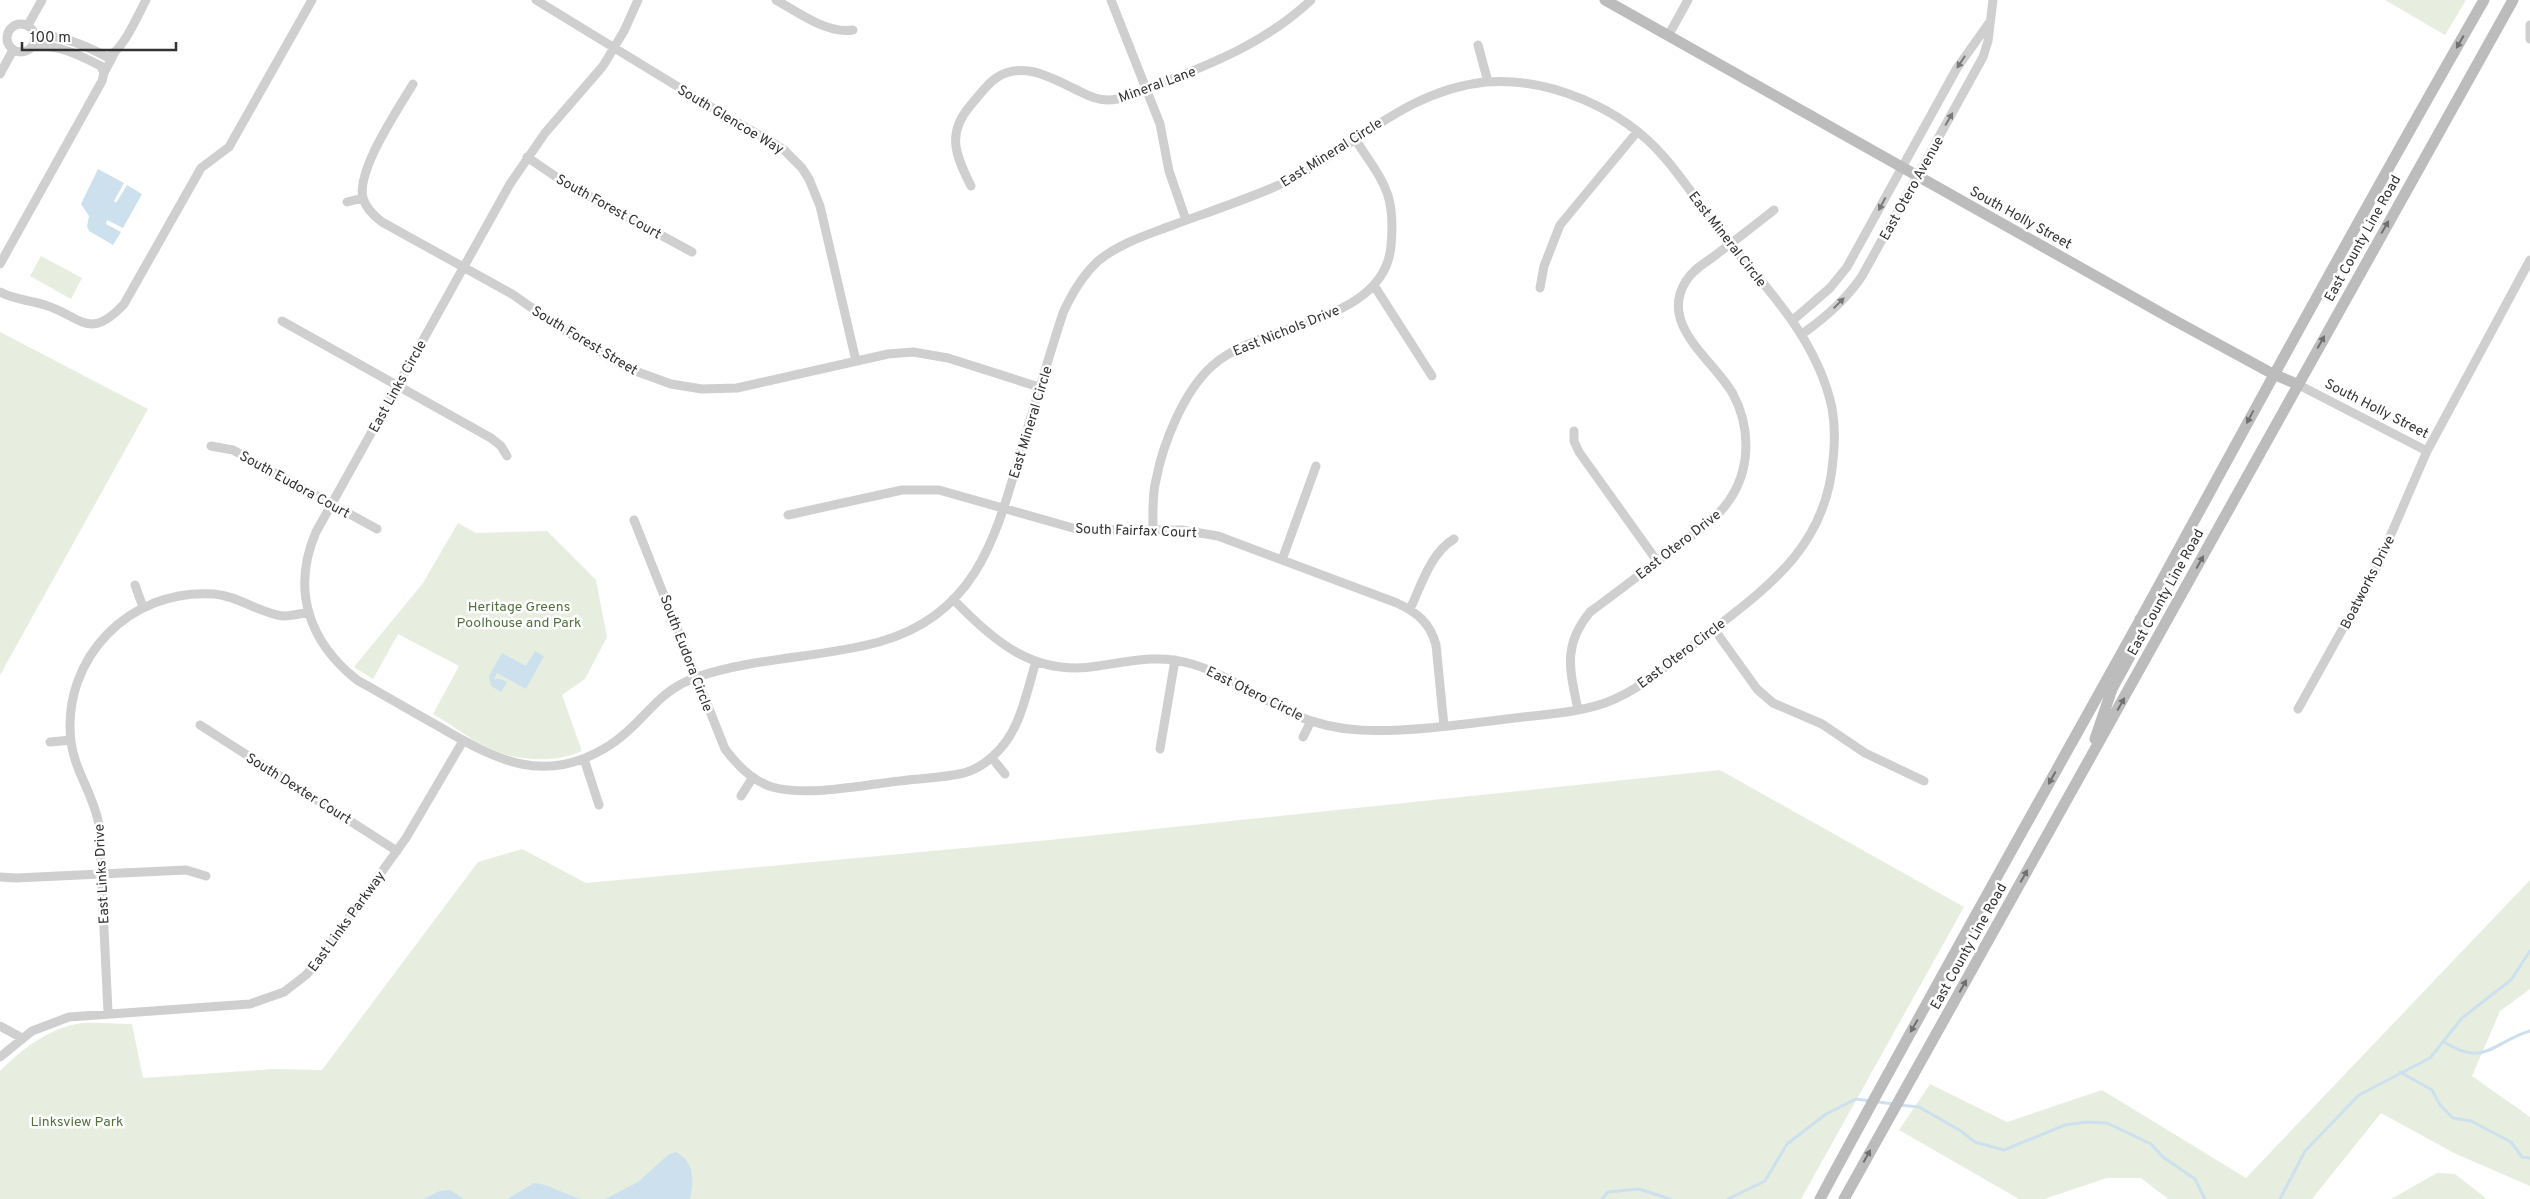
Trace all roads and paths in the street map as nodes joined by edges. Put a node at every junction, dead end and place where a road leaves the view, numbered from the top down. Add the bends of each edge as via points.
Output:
1 (42, 0) edge
2 (146, 0) edge
3 (312, 0) edge
4 (536, 0) edge
5 (638, 0) edge
6 (776, 0) edge
7 (1111, 0) edge
8 (1311, 0) edge
9 (1604, 0) edge
10 (1688, 0) edge
11 (1993, 0) edge
12 (2484, 0) edge
13 (2512, 0) edge
14 (1989, 22) junction
15 (28, 25) junction
16 (2530, 25) edge
17 (853, 30) dead end
18 (4, 31) edge
19 (35, 34) junction
20 (1668, 36) junction
21 (2530, 39) edge
22 (7, 45) edge
23 (1478, 45) dead end
24 (33, 46) junction
25 (614, 48) junction
26 (115, 52) junction
27 (104, 73) junction
28 (0, 74) edge
29 (1488, 82) junction
30 (412, 84) dead end
31 (1146, 89) junction
32 (1637, 132) junction
33 (1355, 139) junction
34 (527, 157) junction
35 (1901, 166) junction
36 (1917, 176) junction
37 (971, 186) dead end
38 (363, 198) junction
39 (347, 202) dead end
40 (1774, 210) dead end
41 (1186, 220) junction
42 (1731, 244) junction
43 (692, 252) dead end
44 (2530, 260) edge
45 (0, 264) edge
46 (463, 266) junction
47 (1375, 287) junction
48 (1540, 288) dead end
49 (0, 292) edge
50 (1793, 320) junction
51 (282, 321) dead end
52 (1802, 334) junction
53 (856, 361) junction
54 (2273, 374) junction
55 (1432, 376) dead end
56 (2297, 384) junction
57 (397, 386) junction
58 (1039, 387) junction
59 (1574, 431) dead end
60 (211, 446) dead end
61 (2427, 451) junction
62 (507, 456) dead end
63 (1316, 466) dead end
64 (332, 503) junction
65 (1004, 509) junction
66 (788, 515) dead end
67 (634, 520) dead end
68 (377, 529) dead end
69 (1153, 529) junction
70 (1454, 539) dead end
71 (1282, 560) junction
72 (1657, 561) junction
73 (135, 585) dead end
74 (953, 599) junction
75 (143, 607) junction
76 (1410, 609) junction
77 (309, 612) junction
78 (2140, 619) junction
79 (1714, 629) junction
80 (1175, 660) junction
81 (1036, 661) junction
82 (698, 677) junction
83 (2298, 709) dead end
84 (1578, 710) junction
85 (1310, 721) junction
86 (200, 726) dead end
87 (1444, 726) junction
88 (1303, 737) dead end
89 (71, 740) junction
90 (463, 741) junction
91 (50, 742) dead end
92 (1160, 749) dead end
93 (992, 758) junction
94 (584, 759) junction
95 (2087, 764) junction
96 (1005, 774) dead end
97 (753, 778) junction
98 (1924, 781) dead end
99 (741, 796) dead end
100 (598, 805) dead end
101 (398, 851) junction
102 (101, 874) junction
103 (0, 876) edge
104 (206, 876) dead end
105 (108, 1012) junction
106 (0, 1026) edge
107 (22, 1038) junction
108 (0, 1057) edge
109 (1820, 1199) edge
110 (1844, 1199) edge

1 - 15 street
2 - 26 street
3 - 49 street via 229,147 201,168 124,304 115,314 95,324 85,324 49,306
4 - 25 street, South Glencoe Way
5 - 25 street, East Links Circle
6 - 17 street via 825,26
7 - 31 street
8 - 31 street, Mineral Lane via 1283,23 1242,48
9 - 20 main road, South Holly Street
10 - 20 street
11 - 14 street, East Otero Avenue
12 -> 54 main road, East County Line Road
56 -> 13 main road, East County Line Road
14 -> 35 street, East Otero Avenue via 1957,68
36 -> 14 street, East Otero Avenue via 1983,56
15 - 18 street via 15,25
15 - 19 street
16 - 21 street
18 - 22 street
19 - 24 street
19 - 26 street via 78,42 107,57
20 - 35 main road, South Holly Street
22 - 24 street via 26,52
22 - 28 street
23 - 29 street
24 - 27 street via 67,50 101,66
25 - 34 street, East Links Circle via 593,79
25 - 53 street, South Glencoe Way via 770,141 802,168 820,206
26 - 27 street
27 - 45 street
29 - 32 street, East Mineral Circle via 1538,87 1575,97 1598,107
29 - 33 street, East Mineral Circle via 1442,92 1412,103
30 - 38 street via 368,164
31 - 37 street, Mineral Lane via 1108,100 1091,97 1030,71 1017,70 997,77 964,114 955,136 958,158
31 - 41 street via 1160,124 1171,179
32 - 42 street, East Mineral Circle via 1664,157
32 - 48 street via 1560,226 1544,266
33 - 41 street, East Mineral Circle via 1294,178
33 - 47 street, East Nichols Drive via 1386,186 1393,213 1391,252 1386,269
34 - 43 street, South Forest Court via 565,183
34 - 46 street, East Links Circle
35 - 36 main road, South Holly Street
35 -> 50 street, East Otero Avenue via 1840,277 1819,300
52 -> 36 street, East Otero Avenue via 1826,317 1854,288
36 - 54 main road, South Holly Street
38 - 39 street
38 - 46 street, South Forest Street via 367,208 382,222
40 - 42 street, East Otero Drive
41 - 58 street, East Mineral Circle via 1113,250 1084,276 1063,313
42 - 50 street, East Mineral Circle
42 - 72 street, East Otero Drive via 1690,275 1682,288 1678,306 1685,331 1732,393 1740,410 1746,438 1743,469 1735,490 1720,512
44 - 61 street, Boatworks Drive
46 - 53 street, South Forest Street via 627,368 671,384 702,389 737,388
46 - 57 street, East Links Circle
47 - 55 street
47 - 69 street, East Nichols Drive via 1346,306 1234,349 1203,374 1179,412 1157,473
50 - 52 street, East Mineral Circle
51 - 57 street
52 - 79 street, East Otero Circle via 1820,369 1833,415 1833,469 1825,503 1812,533 1792,562 1761,592
53 - 58 street, South Forest Street via 900,352 925,353
54 - 56 main road, South Holly Street
54 -> 78 main road, East County Line Road
56 - 61 street, South Holly Street
95 -> 56 main road, East County Line Road
57 - 62 street via 490,438 501,446
57 - 64 street, East Links Circle
58 - 65 street, East Mineral Circle
59 - 72 street via 1579,452
60 - 64 street, South Eudora Court via 233,450
61 - 83 street, Boatworks Drive via 2376,569
63 - 71 street
64 - 68 street, South Eudora Court
64 - 77 street, East Links Circle via 316,532 306,561 305,590
65 - 66 street, South Fairfax Court via 950,492 922,489 902,490
65 - 69 street, South Fairfax Court via 1080,530
65 - 74 street, East Mineral Circle via 982,562
67 - 82 street, South Eudora Circle
69 - 71 street, South Fairfax Court via 1218,536
70 - 76 street via 1437,556
71 - 76 street, South Fairfax Court
72 - 84 street, East Otero Drive via 1590,612 1580,624 1569,658
73 - 75 street
74 - 81 street, East Otero Circle via 994,639
74 - 82 street, East Mineral Circle via 910,630 878,642
75 - 77 street, East Links Drive via 178,595 202,594 242,600 276,614 291,616
75 - 89 street, East Links Drive via 109,632 88,659 72,703
76 - 87 street, South Fairfax Court via 1423,619 1433,635 1439,660
77 - 90 street, East Links Circle via 324,646 341,667 357,680
78 - 95 main road via 2144,624 2143,632 2112,689
78 -> 109 main road, East County Line Road
79 - 84 street, East Otero Circle via 1634,689 1608,702
79 - 98 street via 1757,689 1773,703 1822,724 1865,753
80 - 81 street, East Otero Circle via 1149,658 1085,668 1058,667
80 - 85 street, East Otero Circle via 1211,670
80 - 92 street
81 - 93 street, South Eudora Circle via 1015,727
82 - 94 street, East Mineral Circle via 669,690 622,737
82 - 97 street, South Eudora Circle via 725,749
84 - 87 street, East Otero Circle
85 - 87 street, East Otero Circle via 1367,732
85 - 88 street, East Otero Circle
86 - 101 street, South Dexter Court
89 - 91 street
89 - 102 street, East Links Drive via 76,766 97,814
90 - 94 street, East Mineral Circle via 493,757 518,764 556,766
90 - 101 street, East Links Parkway
93 - 96 street
93 - 97 street, South Eudora Circle via 974,769 952,775 827,788 781,788
94 - 100 street
110 -> 95 main road, East County Line Road
97 - 99 street
101 - 105 street, East Links Parkway via 317,962 284,992 250,1004
102 - 103 street
102 - 104 street via 186,870
102 - 105 street, East Links Drive
105 - 107 street, East Links Parkway via 55,1020
106 - 107 street
107 - 108 street, East Links Parkway

